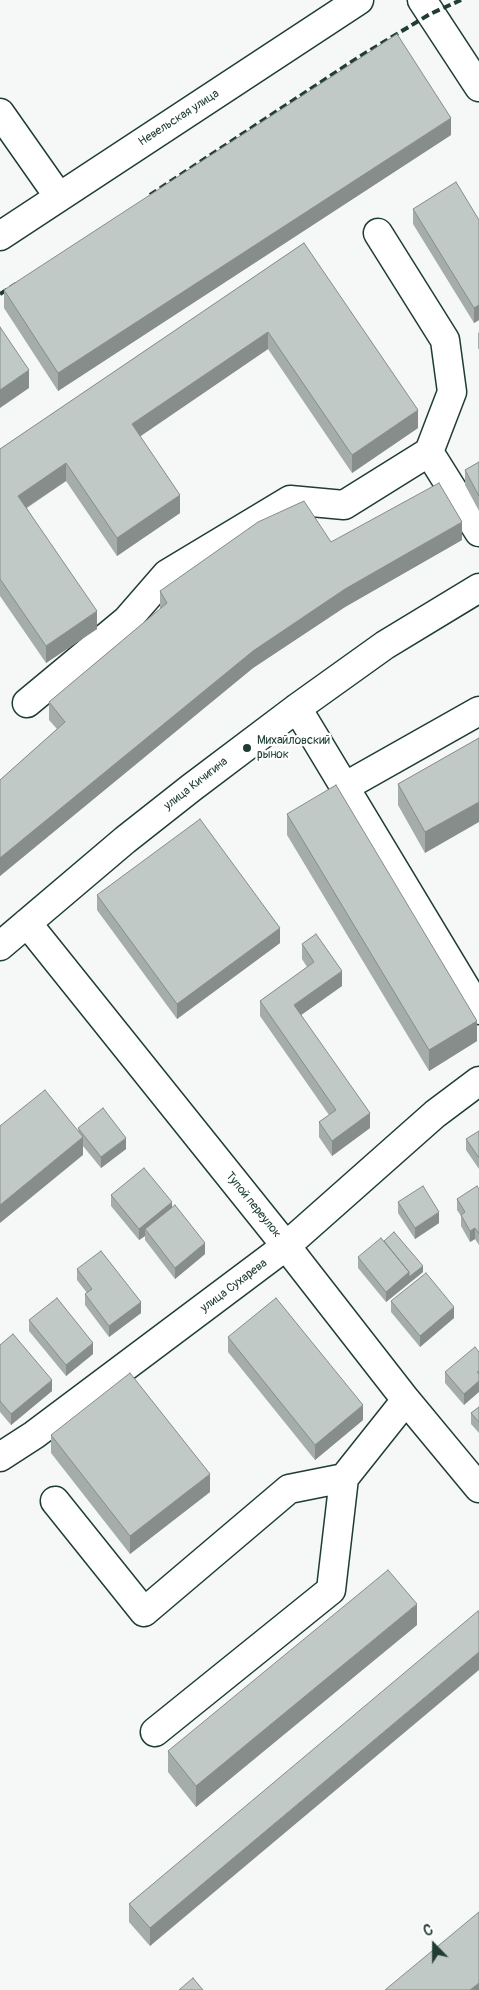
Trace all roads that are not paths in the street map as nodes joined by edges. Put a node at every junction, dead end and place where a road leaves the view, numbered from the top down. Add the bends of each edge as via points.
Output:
1 (359, 0) edge
2 (422, 0) edge
3 (476, 77) edge
4 (0, 113) edge
5 (59, 197) junction
6 (378, 233) dead end
7 (0, 236) edge
8 (429, 452) junction
9 (479, 532) edge
10 (479, 588) edge
11 (27, 703) dead end
12 (297, 708) junction
13 (479, 711) edge
14 (346, 786) junction
15 (27, 923) junction
16 (0, 946) edge
17 (479, 1010) edge
18 (479, 1081) edge
19 (286, 1246) junction
20 (406, 1400) junction
21 (0, 1457) edge
22 (344, 1478) junction
23 (479, 1488) edge
24 (54, 1501) dead end
25 (155, 1732) dead end

1 - 5 street, Невельская улица
2 - 3 street
4 - 5 street
5 - 7 street, Невельская улица
6 - 8 street via 445,340 452,392
8 - 9 street
8 - 11 street via 344,505 290,500 167,574 127,620
10 - 12 street, улица Кичигина via 386,645
12 - 14 street
12 - 15 street, улица Кичигина via 183,794
13 - 14 street
14 - 17 street
15 - 16 street, улица Кичигина
15 - 19 street, Тупой переулок
18 - 19 street, улица Сухарева via 435,1114
19 - 20 street, Тупой переулок
19 - 21 street, улица Сухарева
20 - 22 street
20 - 23 street, Тупой переулок
22 - 24 street via 289,1490 144,1612
22 - 25 street via 331,1590

